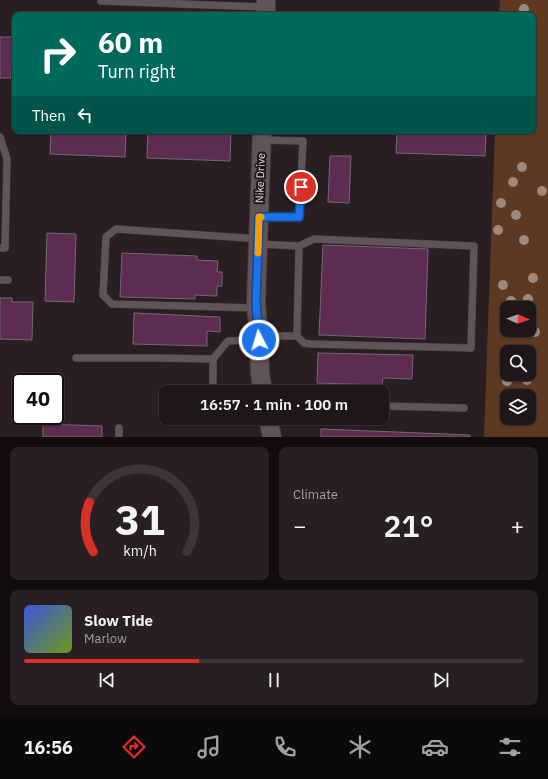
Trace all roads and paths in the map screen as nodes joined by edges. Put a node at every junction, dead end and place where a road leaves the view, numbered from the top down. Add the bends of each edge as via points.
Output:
1 (101, 0) edge
2 (266, 7) edge
3 (262, 136) edge
4 (0, 137) edge
5 (259, 217) junction
6 (258, 241) junction
7 (298, 246) junction
8 (0, 248) edge
9 (0, 280) edge
10 (8, 280) dead end
11 (256, 308) junction
12 (297, 336) junction
13 (259, 340) junction
14 (76, 358) dead end
15 (213, 359) junction
16 (213, 385) dead end
17 (262, 385) edge
18 (389, 406) edge
19 (464, 408) dead end
20 (269, 425) edge
21 (119, 428) dead end
22 (119, 437) edge
23 (272, 437) edge

1 - 2 lane
3 - 5 street, Nike Drive
3 - 5 lane via 304,141 299,217
4 - 8 lane via 7,159 6,248
5 - 6 street, Nike Drive
6 - 7 lane
6 - 11 street, Nike Drive
6 - 11 lane via 116,229 106,237 103,295 112,304
7 - 12 lane
7 - 12 lane via 314,239 474,246 471,348 311,344 304,343
9 - 10 lane
11 - 13 street, Nike Drive
12 - 13 lane via 273,336
13 - 15 lane via 228,341
13 - 17 street, Nike Drive
14 - 15 lane
15 - 16 lane
18 - 19 lane
20 - 23 street
21 - 22 lane

